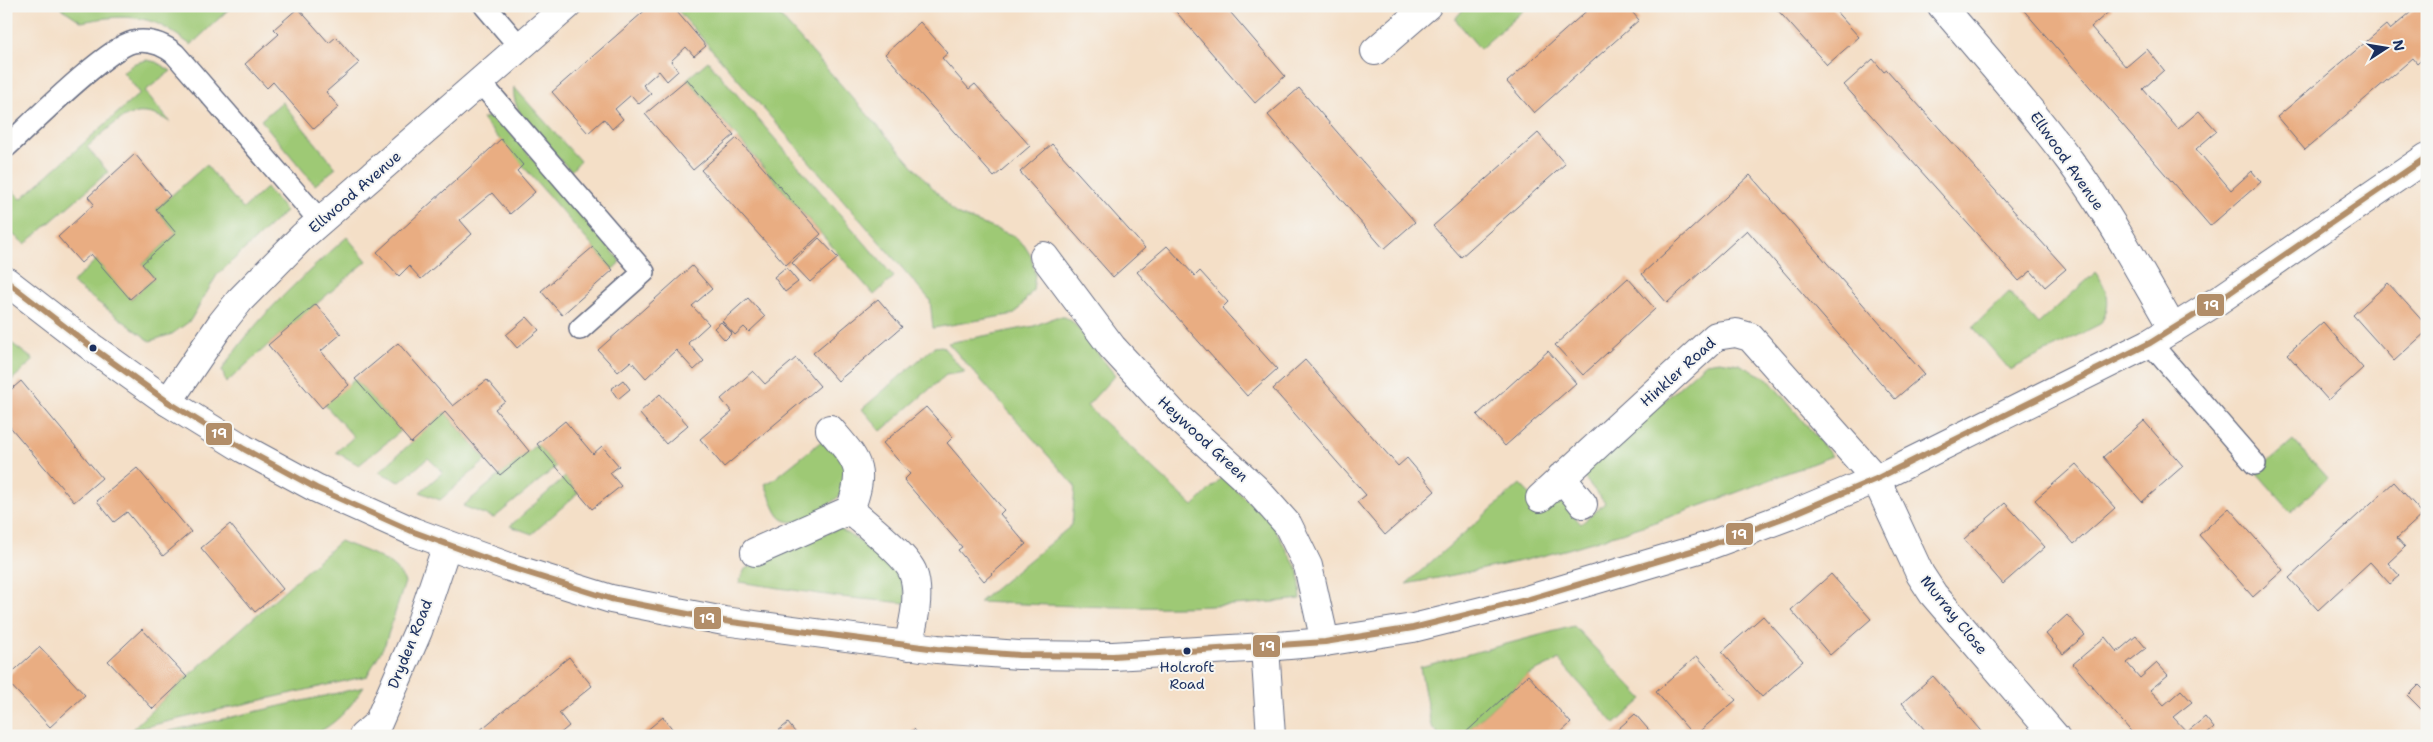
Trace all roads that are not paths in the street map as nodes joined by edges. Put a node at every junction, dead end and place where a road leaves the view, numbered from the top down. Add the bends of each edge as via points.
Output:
1 (485, 6) edge
2 (567, 6) edge
3 (1427, 6) edge
4 (1942, 6) edge
5 (520, 47) junction
6 (1375, 52) dead end
7 (480, 82) junction
8 (6, 147) edge
9 (2427, 157) edge
10 (320, 222) junction
11 (1044, 256) dead end
12 (6, 280) edge
13 (580, 328) dead end
14 (2173, 329) junction
15 (2150, 343) junction
16 (168, 402) junction
17 (838, 423) dead end
18 (2254, 464) dead end
19 (1561, 477) junction
20 (1876, 479) junction
21 (1540, 498) dead end
22 (1583, 504) dead end
23 (850, 510) junction
24 (447, 546) junction
25 (755, 552) dead end
26 (1325, 642) junction
27 (908, 646) junction
28 (1265, 648) junction
29 (362, 736) edge
30 (1271, 736) edge
31 (2055, 736) edge

1 - 5 lane
2 - 5 street, Ellwood Avenue
3 - 6 street
4 - 14 street, Ellwood Avenue via 2071,162
5 - 7 street, Ellwood Avenue
7 - 10 street, Ellwood Avenue
7 - 13 lane via 644,272
8 - 10 lane via 108,55 131,43 157,43 175,54
9 - 14 street
10 - 16 street, Ellwood Avenue via 240,300
11 - 26 street, Heywood Green via 1112,347 1173,413 1256,488 1288,525 1308,566
12 - 16 street
14 - 15 street
15 - 18 lane
15 - 20 street
16 - 24 street via 316,488
17 - 23 street via 860,470 858,489
19 - 20 street, Hinkler Road via 1716,336 1736,333 1750,337
19 - 21 street, Hinkler Road
19 - 22 street
20 - 26 street via 1705,547 1530,599 1413,628
20 - 31 street, Murray Close via 1920,574 1933,594
23 - 25 street
23 - 27 street via 889,544 913,572 916,612
24 - 27 street via 611,599 724,621
24 - 29 street, Dryden Road via 418,631 378,723
26 - 28 street
27 - 28 street via 1019,655 1113,656
28 - 30 street

